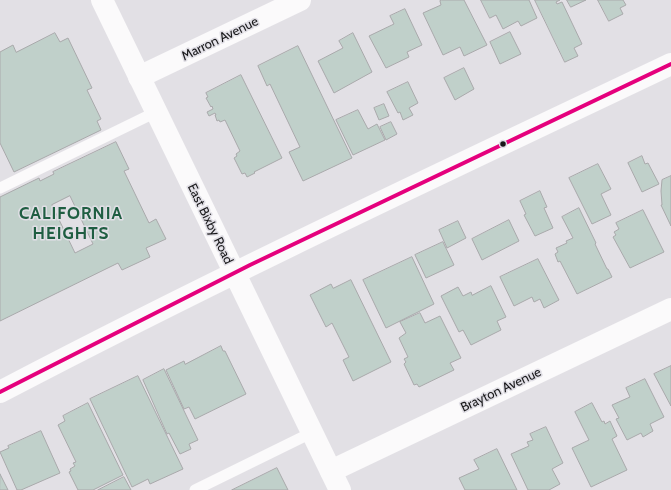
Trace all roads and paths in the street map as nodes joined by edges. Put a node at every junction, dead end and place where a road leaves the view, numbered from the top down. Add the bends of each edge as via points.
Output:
1 (102, 0) edge
2 (300, 0) edge
3 (671, 64) edge
4 (139, 77) junction
5 (156, 112) junction
6 (0, 188) edge
7 (234, 273) junction
8 (671, 309) edge
9 (0, 392) edge
10 (311, 433) junction
11 (335, 481) edge
12 (195, 490) edge

1 - 4 street, East Bixby Road
2 - 4 street, Marron Avenue
3 - 7 street
4 - 5 street, East Bixby Road
5 - 6 lane
5 - 7 street, East Bixby Road
7 - 9 street
7 - 10 street, East Bixby Road
8 - 11 street, Brayton Avenue
10 - 11 street, East Bixby Road
10 - 12 lane

